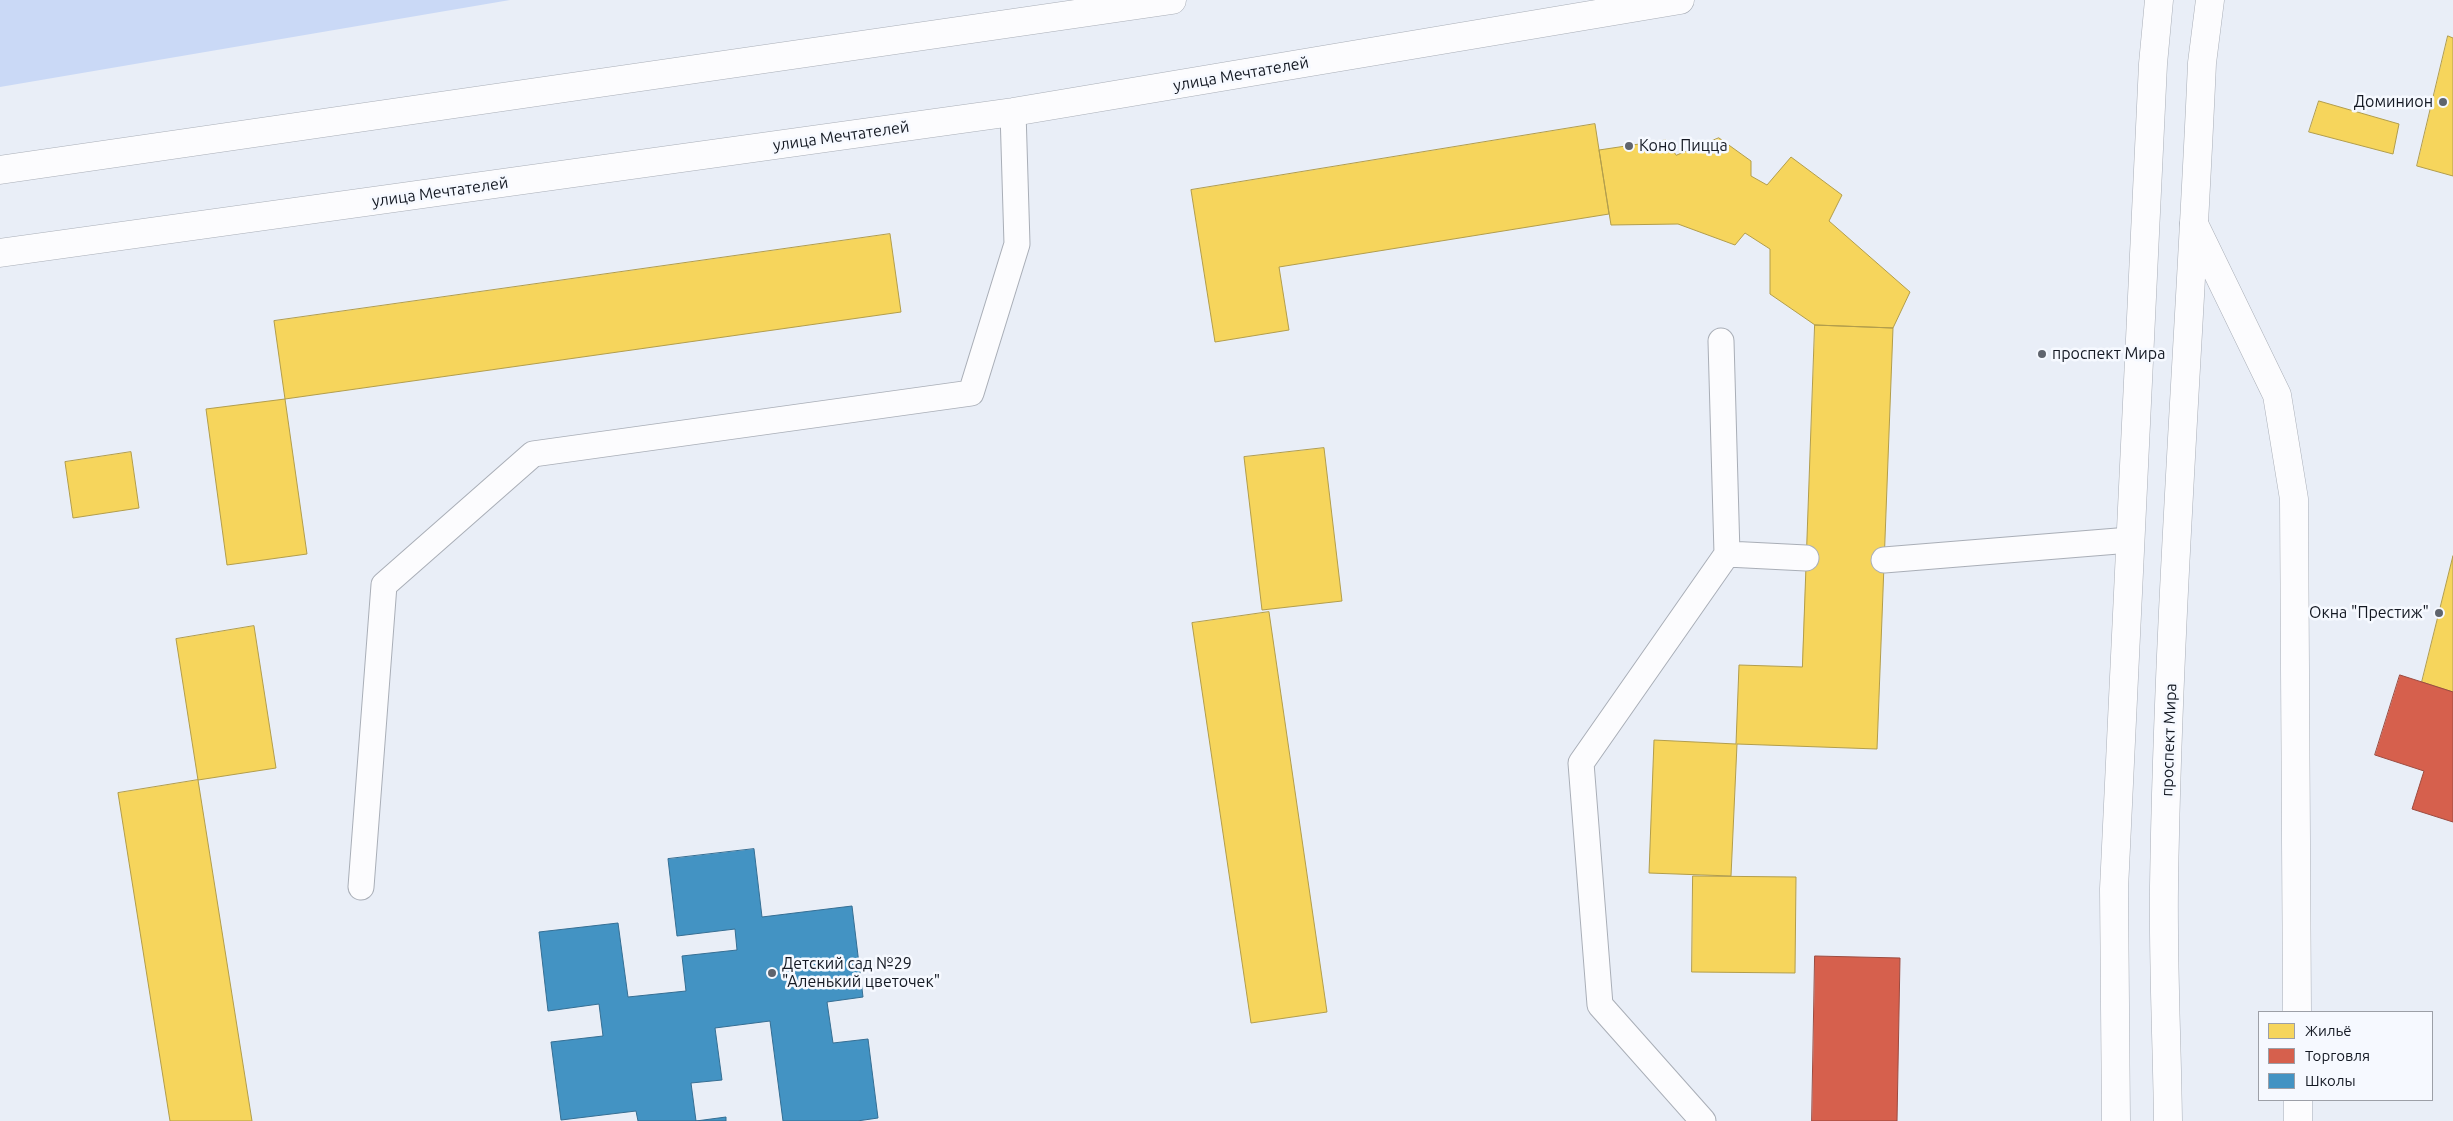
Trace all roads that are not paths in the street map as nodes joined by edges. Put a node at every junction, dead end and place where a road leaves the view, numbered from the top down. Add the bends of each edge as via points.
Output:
1 (1172, 0) edge
2 (1680, 0) edge
3 (2159, 0) edge
4 (2210, 0) edge
5 (1014, 112) junction
6 (0, 170) edge
7 (2194, 224) junction
8 (0, 253) edge
9 (1721, 341) dead end
10 (2130, 540) junction
11 (1727, 554) junction
12 (1806, 558) dead end
13 (1884, 560) dead end
14 (361, 887) dead end
15 (2297, 1011) edge
16 (2298, 1101) edge
17 (1703, 1121) edge
18 (2116, 1121) edge
19 (2168, 1121) edge
20 (2298, 1121) edge

1 - 6 street
2 - 5 street, улица Мечтателей
3 - 10 street via 2153,64
4 - 7 street, проспект Мира via 2202,63
5 - 8 street, улица Мечтателей
5 - 14 lane via 1017,244 971,393 533,454 384,585
7 - 15 street via 2277,395 2294,499
7 - 19 street, проспект Мира via 2176,538 2164,890
9 - 11 lane
10 - 13 lane
10 - 18 street via 2114,889
11 - 12 lane
11 - 17 lane via 1581,763 1600,1005
16 - 20 street

